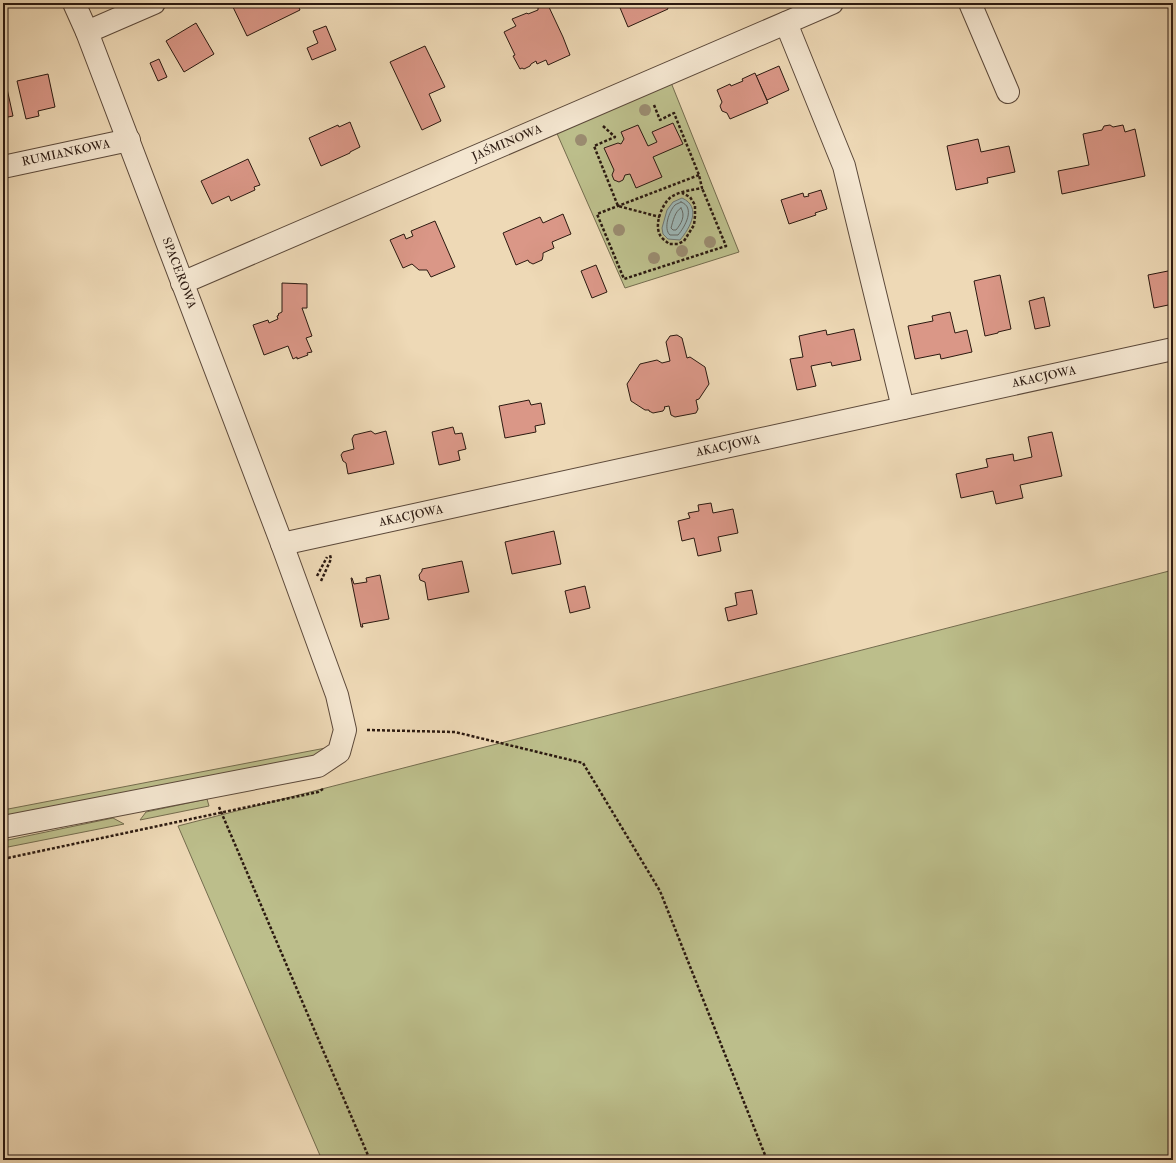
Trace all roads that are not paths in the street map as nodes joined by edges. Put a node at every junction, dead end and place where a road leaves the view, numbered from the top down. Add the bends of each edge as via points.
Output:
1 (74, 3) edge
2 (154, 3) edge
3 (832, 3) edge
4 (970, 3) edge
5 (786, 23) junction
6 (87, 32) junction
7 (1008, 92) dead end
8 (129, 140) junction
9 (3, 167) edge
10 (182, 284) junction
11 (1173, 349) edge
12 (904, 408) junction
13 (282, 544) junction
14 (3, 827) edge

1 - 6 street, SPACEROWA
2 - 6 street
3 - 5 street, JAŚMINOWA
4 - 7 street
5 - 10 street, JAŚMINOWA
5 - 12 street via 844,166
6 - 8 street, SPACEROWA
8 - 9 street, RUMIANKOWA
8 - 10 street, SPACEROWA
10 - 13 street, SPACEROWA
11 - 12 street, AKACJOWA
12 - 13 street, AKACJOWA
13 - 14 street, SPACEROWA via 337,695 345,730 339,752 318,766

